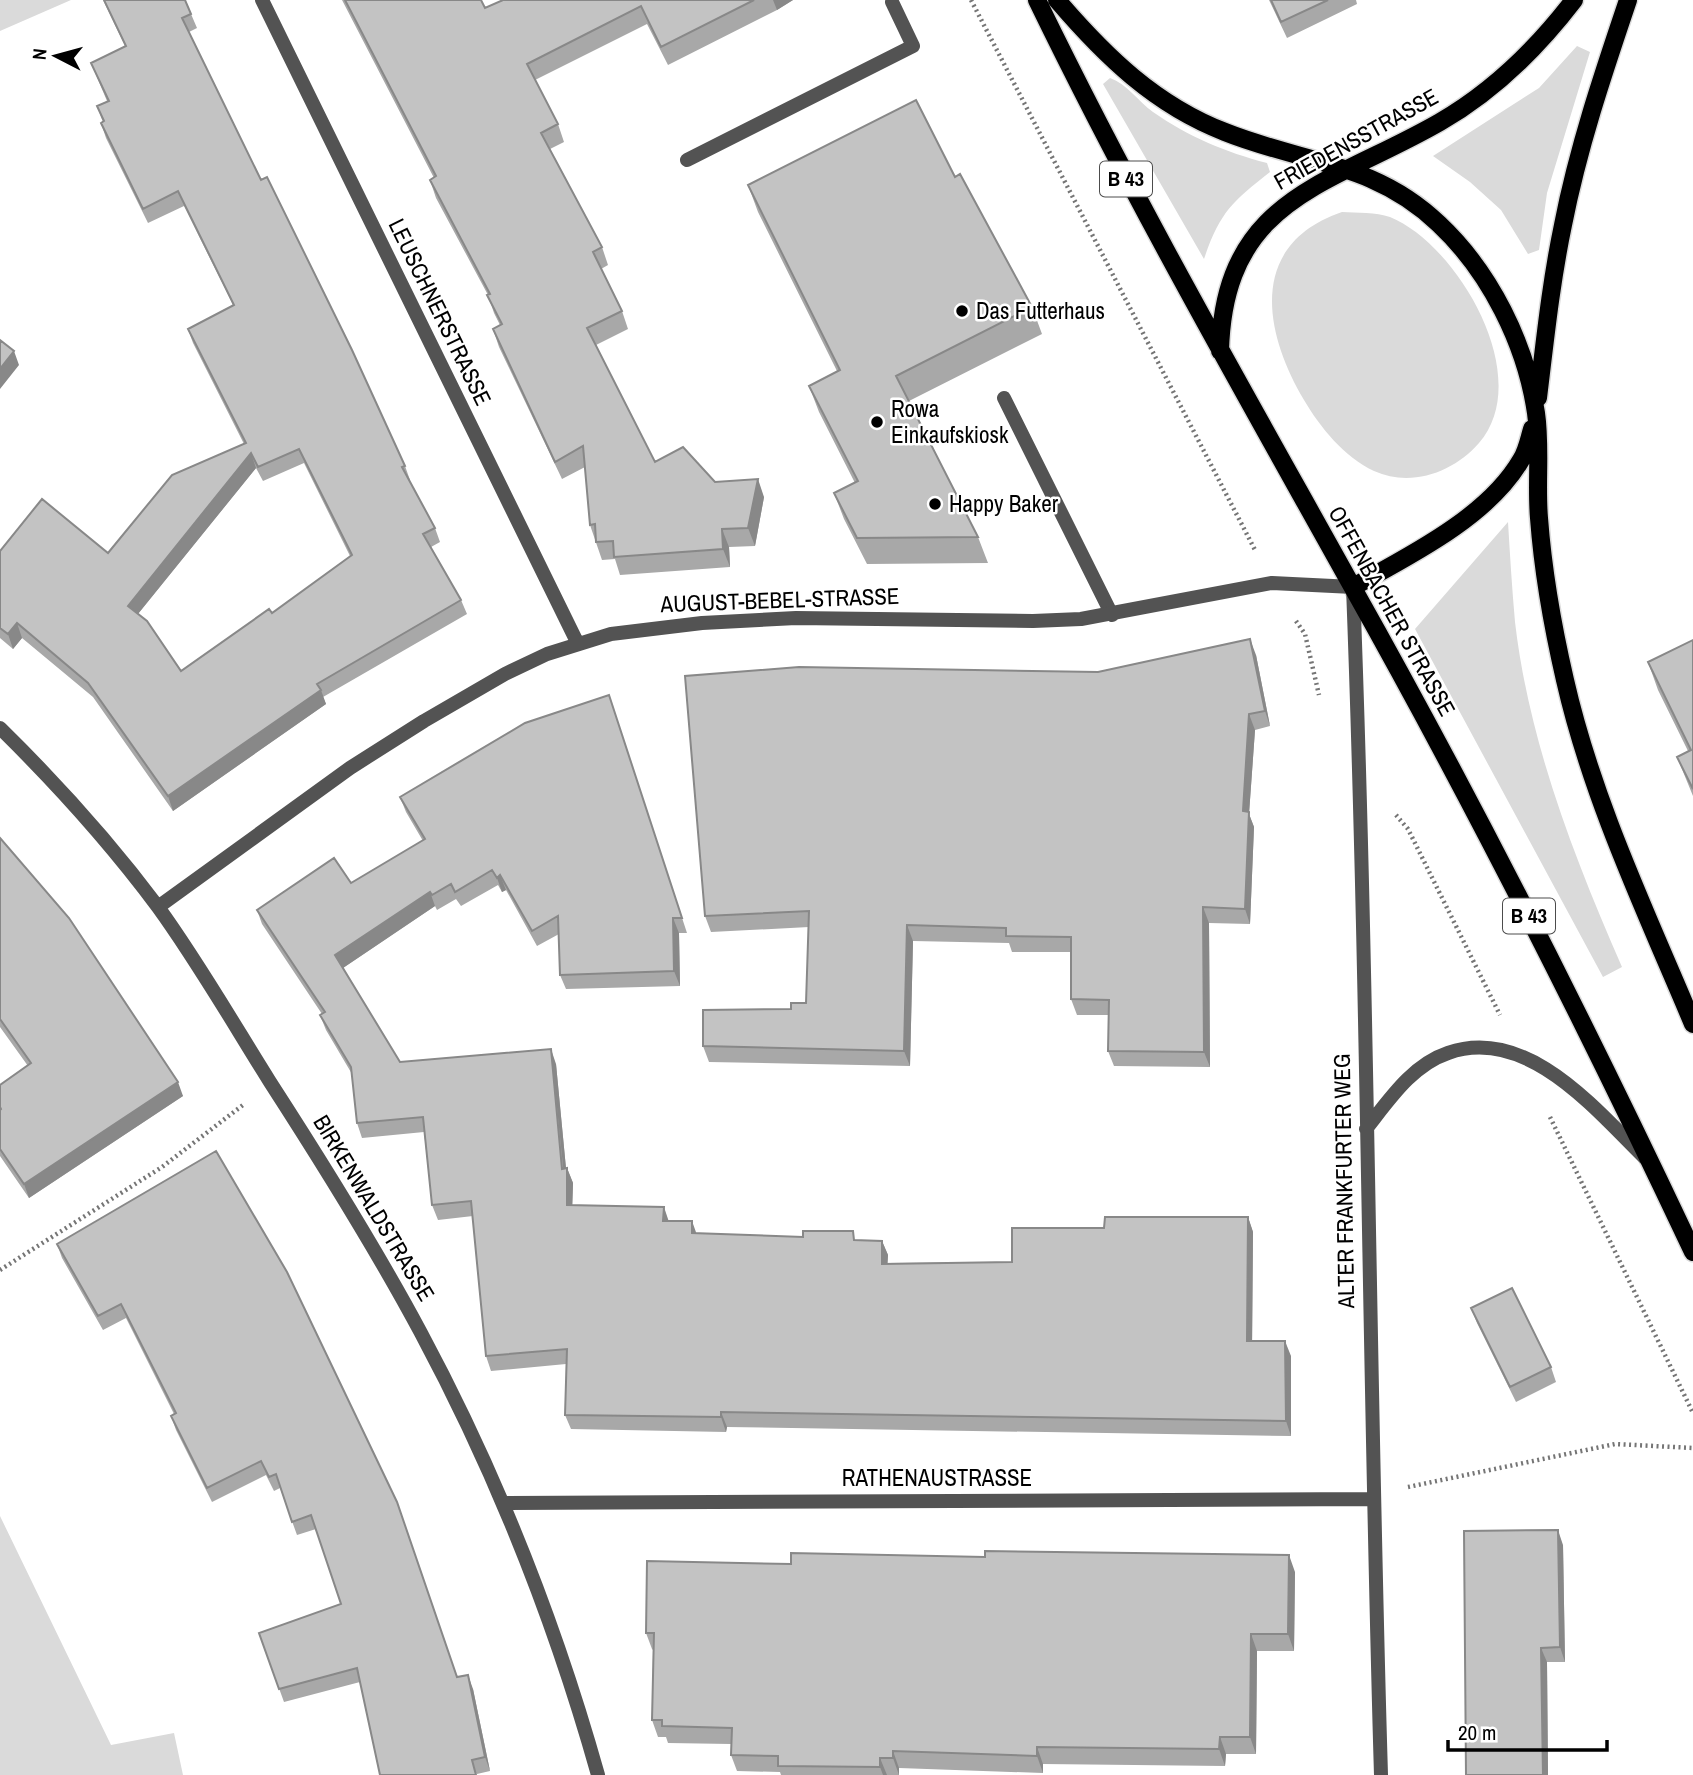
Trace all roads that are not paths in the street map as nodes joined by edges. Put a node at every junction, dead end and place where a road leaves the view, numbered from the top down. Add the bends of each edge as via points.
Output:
1 (262, 0) edge
2 (1037, 0) edge
3 (1057, 0) edge
4 (1574, 0) edge
5 (1628, 0) edge
6 (893, 1) edge
7 (687, 160) dead end
8 (1350, 169) junction
9 (1220, 355) junction
10 (1004, 398) dead end
11 (1536, 416) junction
12 (1353, 587) junction
13 (1112, 615) junction
14 (578, 644) junction
15 (0, 728) edge
16 (158, 907) junction
17 (1693, 1024) edge
18 (1366, 1129) junction
19 (1652, 1165) junction
20 (1693, 1252) edge
21 (1372, 1499) junction
22 (503, 1503) junction
23 (598, 1775) edge
24 (1381, 1775) edge

1 - 14 street, LEUSCHNERSTRASSE
2 - 9 main road, OFFENBACHER STRASSE / B 43 via 1107,144
3 - 8 main road via 1128,76 1191,118 1228,134
4 - 8 main road, FRIEDENSSTRASSE via 1490,88 1442,121
5 - 11 main road via 1596,94 1563,223
6 - 7 street via 913,46
8 - 9 main road, FRIEDENSSTRASSE via 1281,207 1240,257 1227,289
8 - 11 main road via 1405,195 1440,224 1472,260 1514,336 1529,377
9 - 12 main road, OFFENBACHER STRASSE / B 43
10 - 13 street
11 - 12 main road via 1522,458 1489,496 1435,540
11 - 17 main road via 1539,520 1565,680 1599,795
12 - 13 street, AUGUST-BEBEL-STRASSE via 1272,583
12 - 18 street, ALTER FRANKFURTER WEG
12 - 19 main road, OFFENBACHER STRASSE / B 43 via 1501,859
13 - 14 street, AUGUST-BEBEL-STRASSE via 1033,621 729,621 649,628
14 - 16 street, AUGUST-BEBEL-STRASSE via 505,674 414,727
15 - 16 street, BIRKENWALDSTRASSE via 83,816
16 - 22 street, BIRKENWALDSTRASSE via 341,1194 421,1333
18 - 19 street via 1400,1086 1427,1064 1470,1048 1496,1050 1550,1072
18 - 21 street, ALTER FRANKFURTER WEG
19 - 20 main road, OFFENBACHER STRASSE / B 43
21 - 22 street, RATHENAUSTRASSE
21 - 24 street, ALTER FRANKFURTER WEG
22 - 23 street, BIRKENWALDSTRASSE via 569,1677

